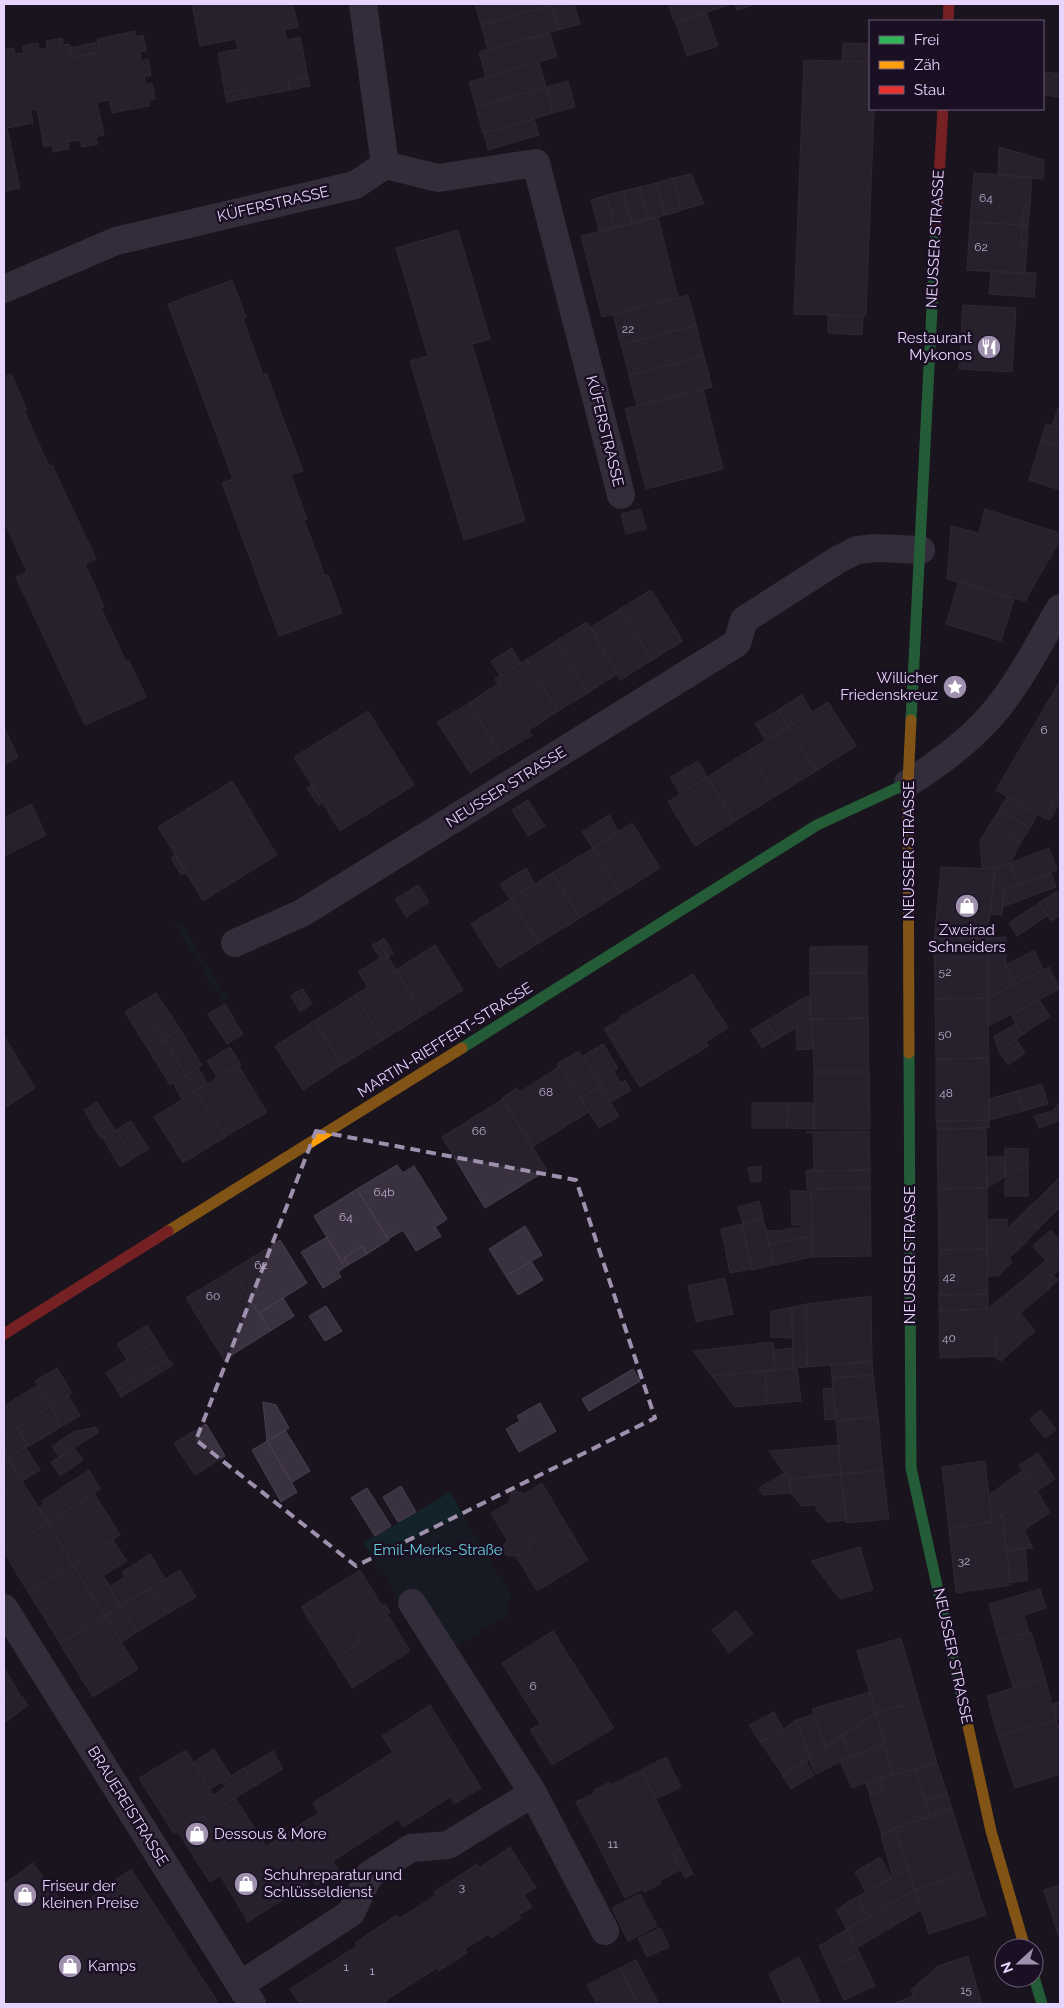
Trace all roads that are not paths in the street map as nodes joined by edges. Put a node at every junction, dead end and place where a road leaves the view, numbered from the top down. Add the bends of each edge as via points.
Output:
1 (363, 4) edge
2 (949, 4) edge
3 (948, 20) edge
4 (943, 110) edge
5 (385, 165) junction
6 (4, 289) edge
7 (621, 495) dead end
8 (921, 550) junction
9 (1060, 608) edge
10 (908, 783) junction
11 (235, 942) dead end
12 (4, 1334) edge
13 (412, 1603) dead end
14 (4, 1608) edge
15 (533, 1793) junction
16 (605, 1931) dead end
17 (1022, 1938) edge
18 (1037, 1988) edge
19 (246, 1995) edge
20 (1042, 2004) edge

1 - 5 street
2 - 3 street
4 - 8 street, NEUSSER STRASSE
5 - 6 street, KÜFERSTRASSE via 354,185 116,241
5 - 7 street, KÜFERSTRASSE via 438,178 536,163
8 - 10 street, NEUSSER STRASSE
8 - 11 street, NEUSSER STRASSE via 867,548 839,559 744,620 737,643 302,913
9 - 10 street via 990,718 951,754
10 - 12 street, MARTIN-RIEFFERT-STRASSE via 817,825
10 - 17 street, NEUSSER STRASSE via 911,1468 991,1831
13 - 15 street
14 - 19 street, BRAUEREISTRASSE
15 - 16 street
15 - 19 street via 448,1845 412,1848 369,1875 351,1912
18 - 20 street

